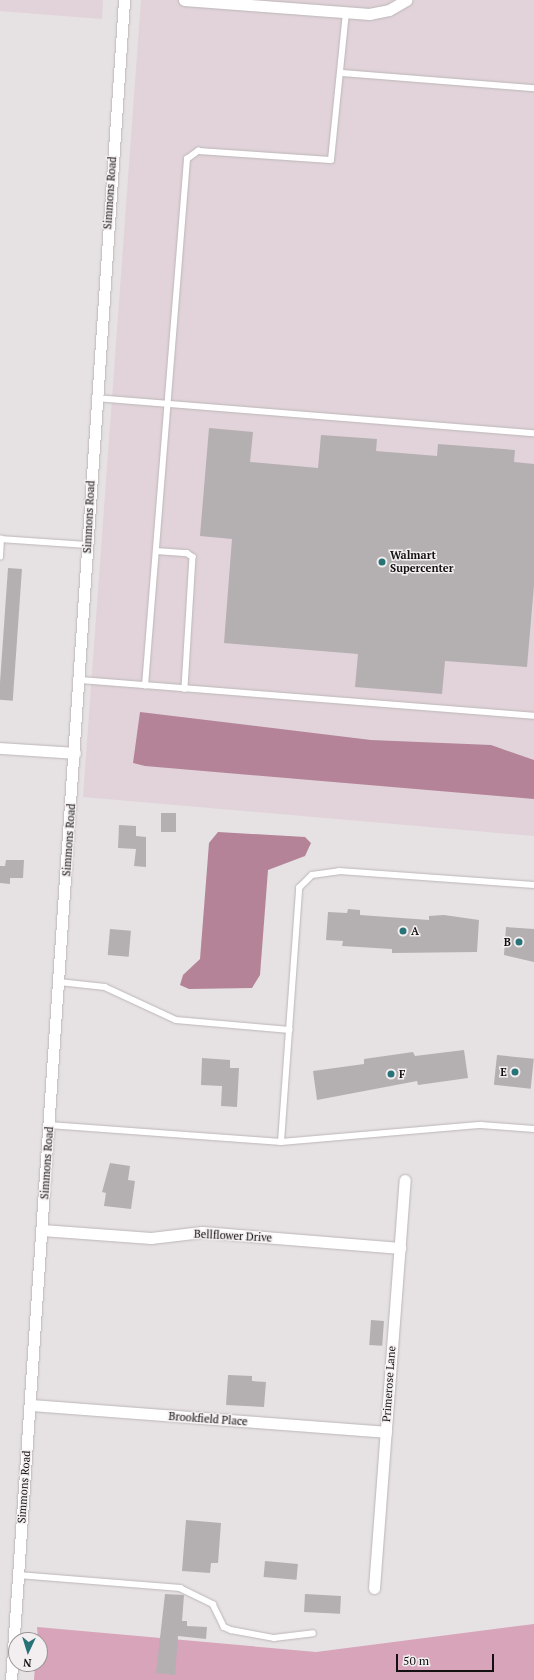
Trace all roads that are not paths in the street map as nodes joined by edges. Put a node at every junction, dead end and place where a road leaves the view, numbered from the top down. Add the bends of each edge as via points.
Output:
1 (124, 0) edge
2 (184, 0) edge
3 (406, 0) edge
4 (346, 12) junction
5 (342, 73) junction
6 (534, 88) edge
7 (95, 398) junction
8 (167, 404) junction
9 (534, 433) edge
10 (1, 539) edge
11 (87, 545) junction
12 (156, 551) junction
13 (0, 557) edge
14 (80, 680) junction
15 (145, 686) junction
16 (185, 689) junction
17 (534, 716) edge
18 (0, 748) edge
19 (74, 753) junction
20 (534, 885) edge
21 (59, 982) junction
22 (290, 1030) junction
23 (49, 1125) junction
24 (534, 1129) edge
25 (281, 1142) junction
26 (405, 1180) dead end
27 (42, 1230) junction
28 (400, 1248) junction
29 (30, 1405) junction
30 (386, 1432) junction
31 (18, 1575) junction
32 (374, 1588) dead end
33 (313, 1633) dead end
34 (11, 1680) edge

1 - 7 street, Simmons Road
2 - 4 street
3 - 4 street via 379,12
4 - 5 lane
5 - 6 lane
5 - 8 lane via 331,160 198,150 187,158
7 - 8 lane
7 - 11 street, Simmons Road
8 - 9 lane
8 - 12 lane
10 - 11 lane
10 - 13 lane
11 - 14 street, Simmons Road
12 - 15 lane
12 - 16 lane via 187,553 193,557
14 - 15 lane
14 - 19 street, Simmons Road
15 - 16 lane
16 - 17 lane
18 - 19 street
19 - 21 street, Simmons Road
20 - 22 lane via 339,871 312,875 299,888
21 - 22 lane via 105,987 176,1020
21 - 23 street, Simmons Road
22 - 25 lane
23 - 25 lane
23 - 27 street, Simmons Road
24 - 25 lane via 481,1125
26 - 28 street, Primerose Lane
27 - 28 street, Bellflower Drive via 151,1238 202,1232
27 - 29 street, Simmons Road
28 - 30 street, Primerose Lane
29 - 30 street, Brookfield Place
29 - 31 street, Simmons Road
30 - 32 street, Primerose Lane
31 - 33 lane via 180,1588 213,1604 224,1627 231,1630 274,1638
31 - 34 street, Simmons Road

